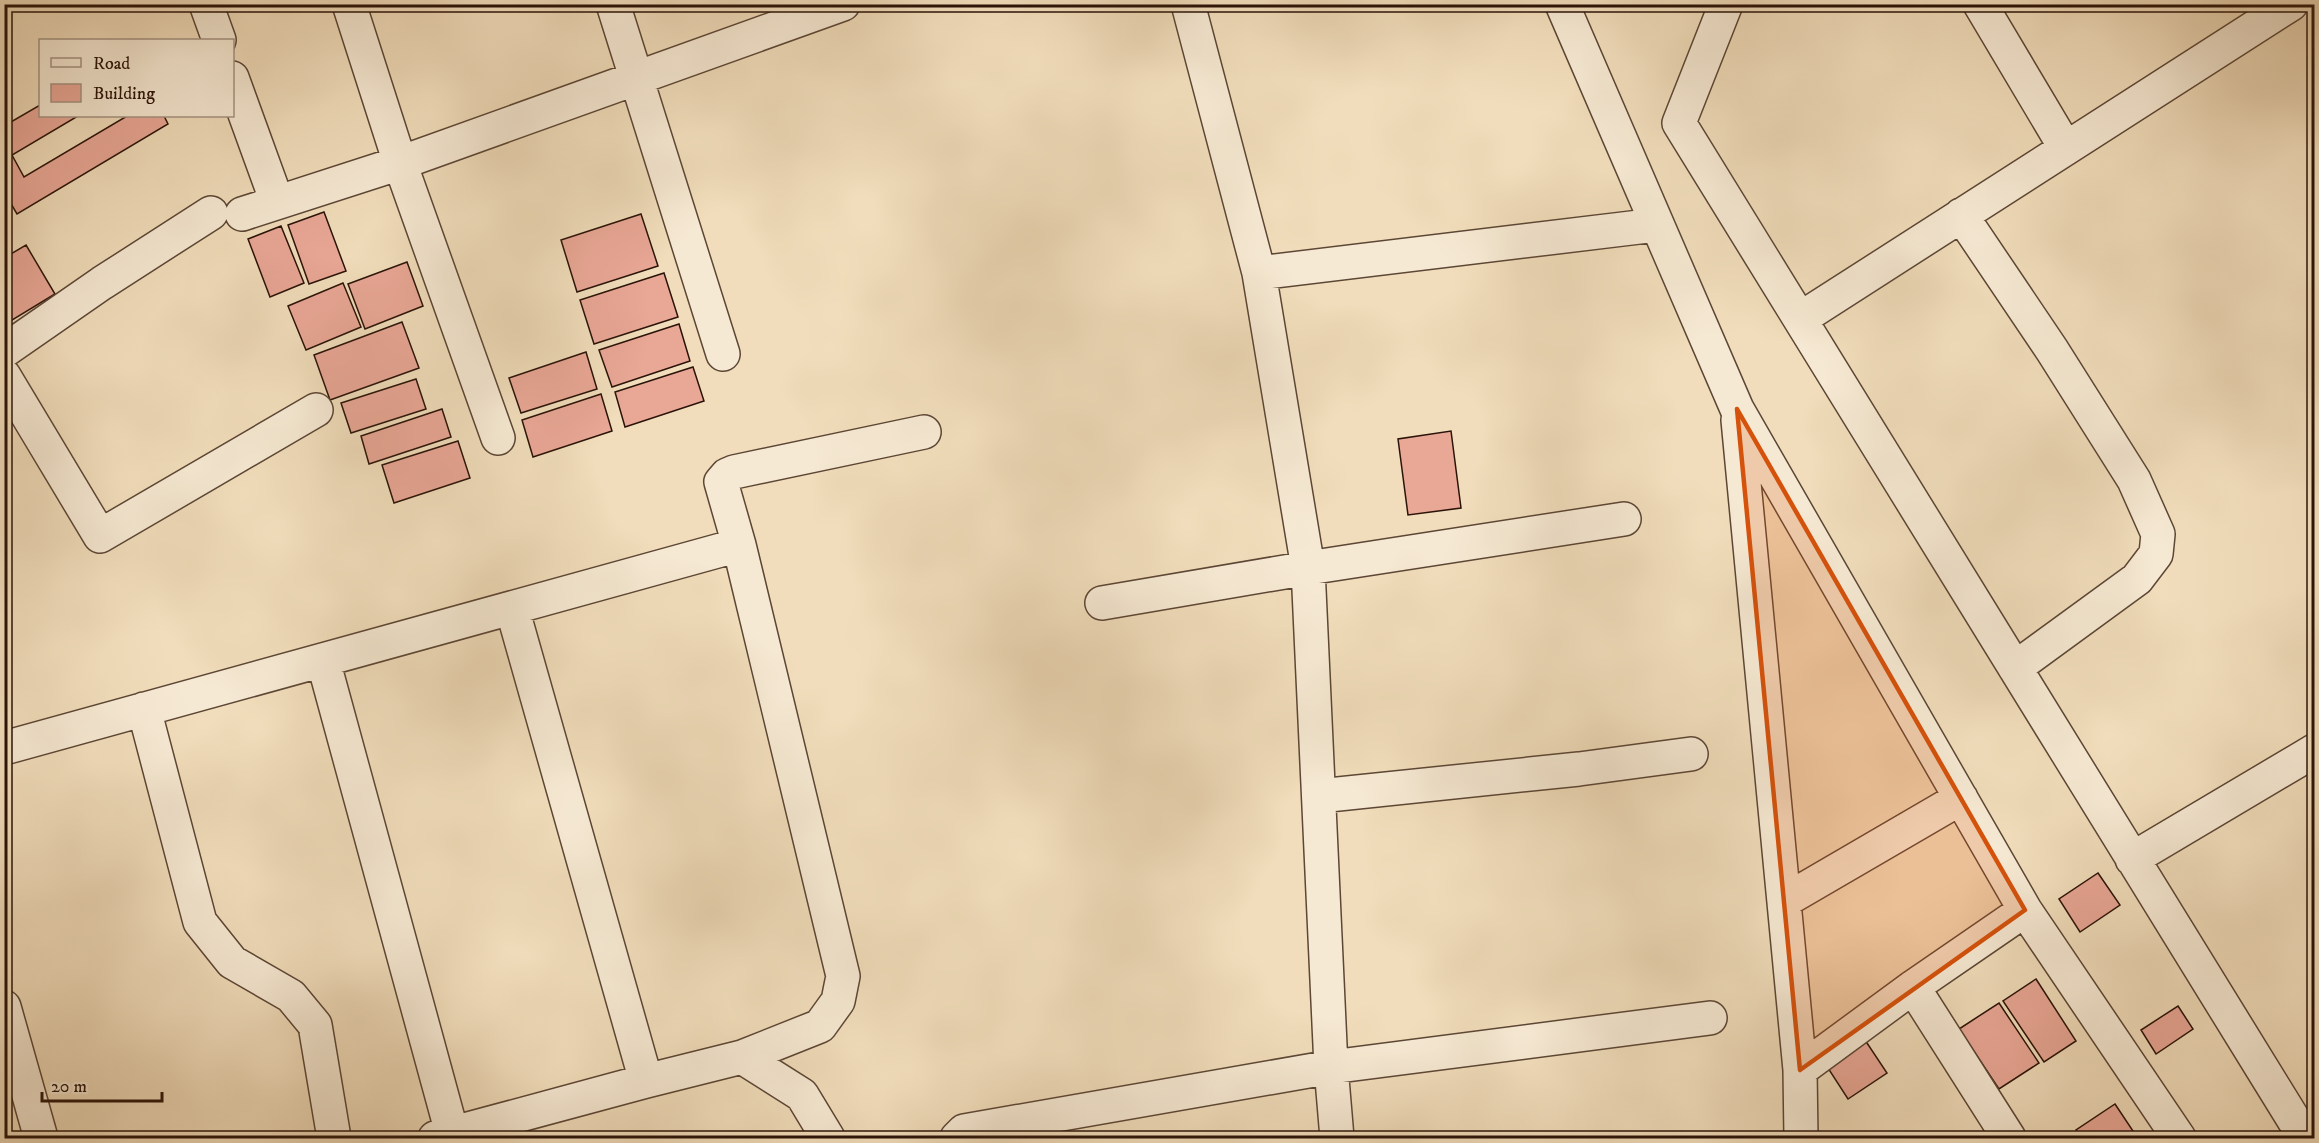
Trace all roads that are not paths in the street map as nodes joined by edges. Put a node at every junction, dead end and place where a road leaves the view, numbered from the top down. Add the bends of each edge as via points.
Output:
1 (206, 4) edge
2 (349, 4) edge
3 (613, 4) edge
4 (843, 4) edge
5 (1188, 4) edge
6 (1562, 4) edge
7 (1726, 4) edge
8 (1980, 4) edge
9 (2290, 4) edge
10 (219, 39) edge
11 (636, 79) junction
12 (234, 84) edge
13 (2065, 147) junction
14 (400, 163) junction
15 (277, 202) junction
16 (1961, 215) junction
17 (1656, 225) junction
18 (1259, 273) junction
19 (1800, 319) junction
20 (4, 351) edge
21 (723, 354) dead end
22 (4, 376) edge
23 (1737, 409) junction
24 (316, 410) dead end
25 (924, 432) dead end
26 (498, 438) dead end
27 (1624, 519) dead end
28 (739, 544) junction
29 (1308, 568) junction
30 (1102, 603) dead end
31 (512, 608) junction
32 (323, 660) junction
33 (2015, 668) junction
34 (144, 709) junction
35 (4, 748) edge
36 (2314, 751) edge
37 (1691, 754) dead end
38 (1319, 796) junction
39 (1961, 798) junction
40 (2132, 859) junction
41 (1784, 901) junction
42 (2025, 910) junction
43 (1913, 987) junction
44 (4, 1007) edge
45 (1710, 1018) dead end
46 (742, 1057) junction
47 (1331, 1067) junction
48 (1800, 1070) junction
49 (646, 1081) junction
50 (444, 1136) edge
51 (41, 1138) edge
52 (334, 1138) edge
53 (828, 1138) edge
54 (957, 1138) edge
55 (1337, 1138) edge
56 (1801, 1138) edge
57 (2009, 1138) edge
58 (2179, 1138) edge
59 (2305, 1138) edge

1 - 10 street
2 - 14 street
3 - 11 street
4 - 11 street
5 - 18 street
6 - 17 street
7 - 19 street via 1679,123
8 - 13 street
9 - 13 street
11 - 14 street
11 - 21 street
12 - 15 street
13 - 16 street
14 - 15 street
14 - 26 street
15 - 20 street via 227,214 102,284
16 - 19 street
16 - 33 street via 2134,480 2158,534 2157,554 2137,579
17 - 18 street
17 - 23 street
18 - 29 street
19 - 33 street
22 - 24 street via 100,536
23 - 39 street
23 - 41 street
25 - 28 street via 727,475 721,482
27 - 29 street
28 - 31 street
28 - 46 street via 843,976 838,1001 820,1026
29 - 30 street
29 - 38 street
31 - 32 street
31 - 49 street
32 - 34 street
32 - 50 street
33 - 40 street
34 - 35 street
34 - 52 street via 200,922 232,962 291,996 315,1024
36 - 40 street
37 - 38 street
38 - 47 street
39 - 41 street
39 - 42 street
40 - 59 street
41 - 48 street
42 - 43 street
42 - 58 street
43 - 48 street
43 - 57 street
44 - 51 street
45 - 47 street
46 - 49 street
46 - 53 street via 802,1095
47 - 54 street via 964,1131
47 - 55 street
48 - 56 street
49 - 50 street

